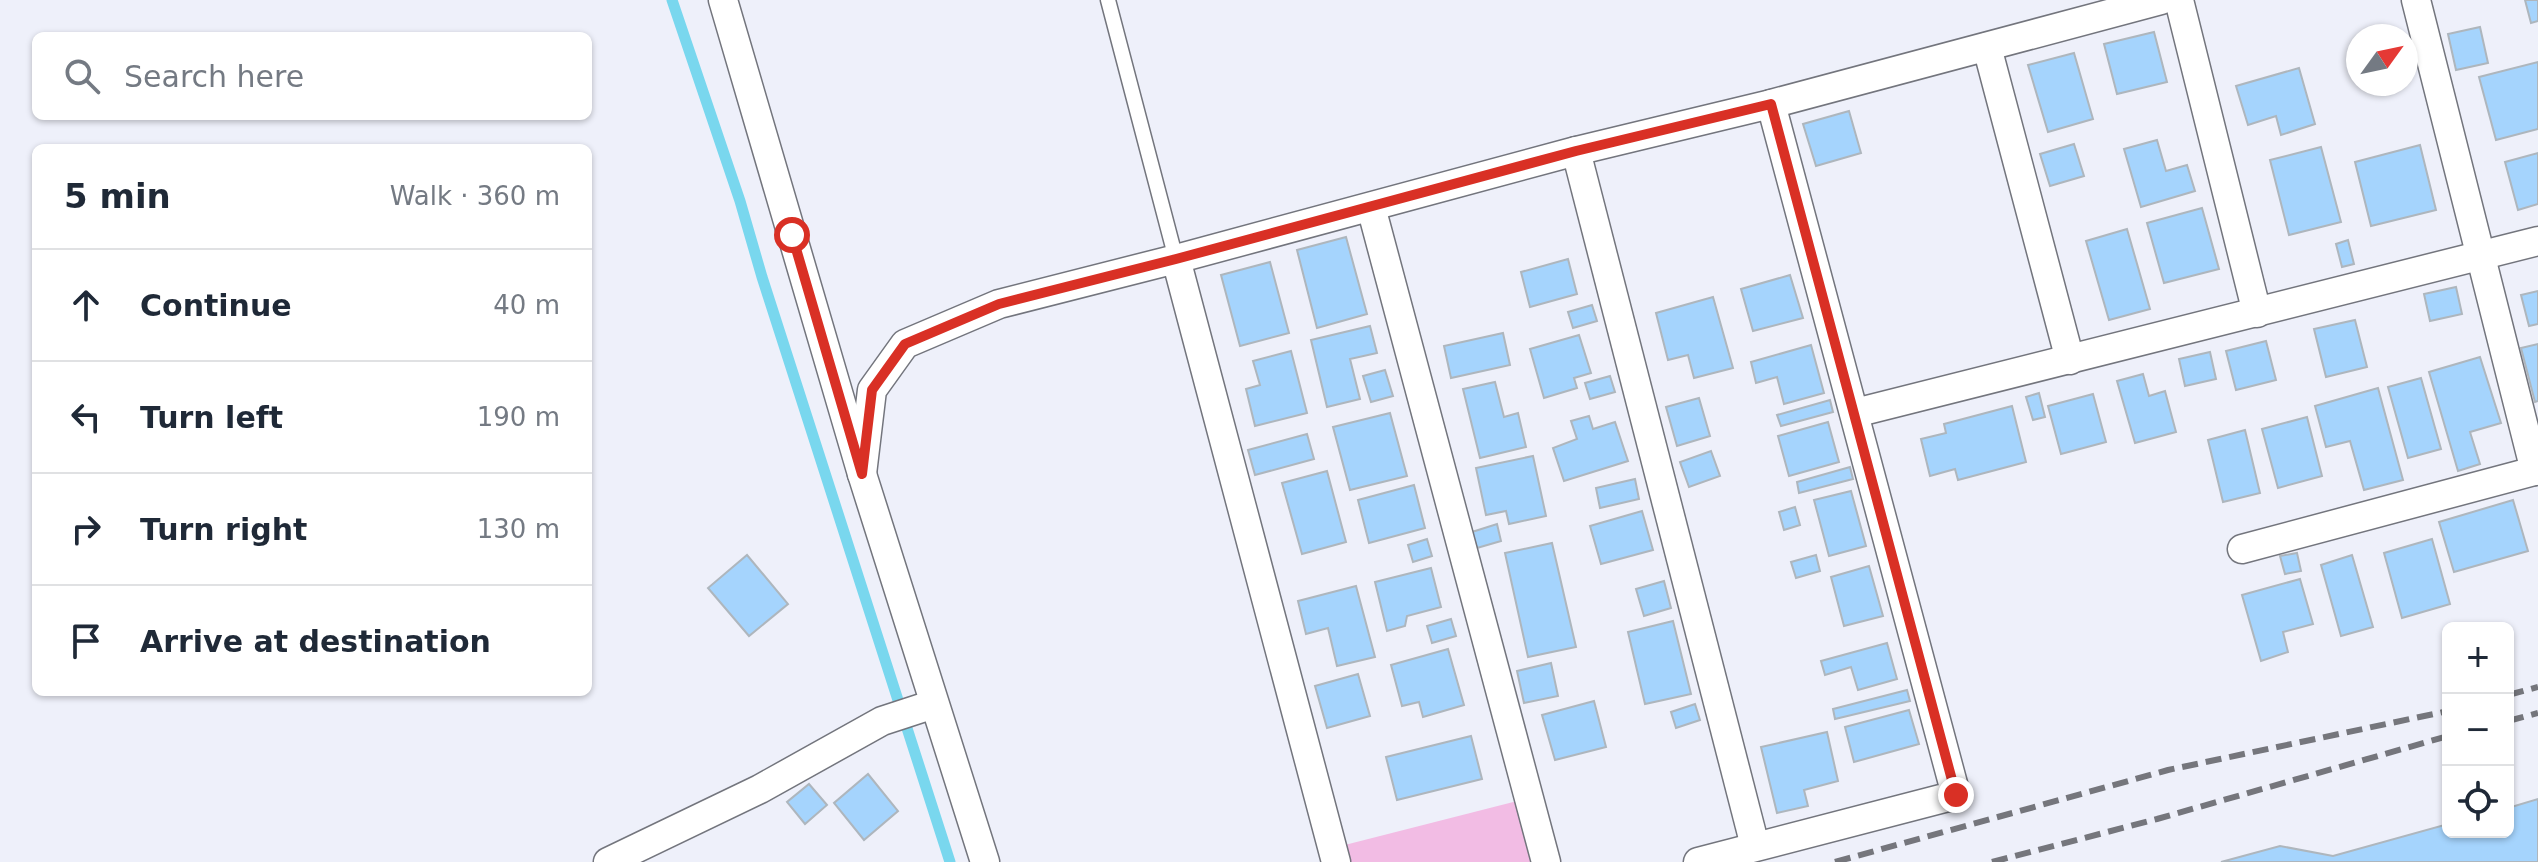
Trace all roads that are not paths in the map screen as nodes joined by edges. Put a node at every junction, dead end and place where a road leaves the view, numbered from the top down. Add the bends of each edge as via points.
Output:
1 (723, 0) edge
2 (1108, 0) edge
3 (2161, 0) edge
4 (2179, 0) edge
5 (2416, 0) edge
6 (1987, 47) junction
7 (1771, 104) junction
8 (1576, 151) junction
9 (1371, 207) junction
10 (2538, 241) edge
11 (2481, 257) junction
12 (1176, 259) junction
13 (2257, 313) junction
14 (2070, 360) junction
15 (1855, 413) junction
16 (2536, 471) edge
17 (862, 474) junction
18 (2242, 549) dead end
19 (934, 704) junction
20 (1755, 846) junction
21 (608, 862) edge
22 (985, 862) edge
23 (1336, 862) edge
24 (1546, 862) edge
25 (1698, 862) edge

1 - 17 street
2 - 12 lane
3 - 6 street
4 - 13 street
5 - 11 street
6 - 7 street
6 - 14 street
7 - 8 street
7 - 15 street
8 - 9 street
8 - 20 street
9 - 12 street
9 - 24 street
10 - 11 street
11 - 13 street
11 - 16 street
12 - 17 street via 999,304 905,344 872,390
12 - 23 street
13 - 14 street
14 - 15 street
15 - 20 street via 1956,795
16 - 18 street
17 - 19 street
19 - 21 street via 882,721 760,789
19 - 22 street
20 - 25 street

